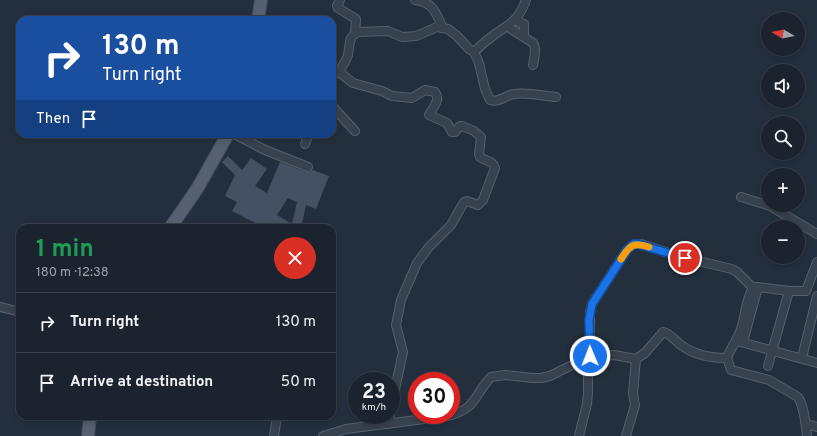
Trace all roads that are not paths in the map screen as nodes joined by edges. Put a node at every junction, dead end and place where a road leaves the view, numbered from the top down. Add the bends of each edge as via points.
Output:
1 (261, 0) edge
2 (340, 0) edge
3 (415, 0) edge
4 (526, 0) edge
5 (259, 16) edge
6 (515, 20) junction
7 (508, 27) junction
8 (443, 28) junction
9 (355, 34) junction
10 (524, 36) junction
11 (474, 52) junction
12 (533, 65) dead end
13 (336, 72) edge
14 (336, 74) edge
15 (556, 97) dead end
16 (336, 110) edge
17 (355, 131) dead end
18 (226, 138) edge
19 (242, 138) edge
20 (307, 138) edge
21 (305, 144) dead end
22 (308, 167) dead end
23 (741, 197) dead end
24 (173, 224) edge
25 (817, 234) edge
26 (817, 262) edge
27 (756, 288) junction
28 (789, 291) junction
29 (806, 291) junction
30 (817, 296) edge
31 (1, 308) dead end
32 (16, 311) edge
33 (740, 341) junction
34 (772, 351) junction
35 (590, 356) junction
36 (727, 358) junction
37 (802, 358) junction
38 (636, 359) junction
39 (817, 363) edge
40 (768, 366) dead end
41 (399, 372) edge
42 (90, 420) edge
43 (277, 420) edge
44 (400, 422) edge
45 (388, 424) edge
46 (806, 424) junction
47 (817, 427) edge
48 (88, 436) edge
49 (274, 436) edge
50 (323, 436) edge
51 (579, 436) edge
52 (626, 436) edge
53 (808, 436) edge

1 - 5 main road
2 - 9 street via 338,8 356,19
3 - 8 street via 424,1 433,9
4 - 6 street
6 - 7 street
6 - 10 street via 524,24
7 - 10 street
7 - 11 street via 491,37
8 - 9 street via 432,28 416,36 402,36 388,31
8 - 11 street via 457,36
9 - 13 street via 350,40 347,56
10 - 12 street via 535,46
11 - 15 street via 490,100 497,101 518,94
14 - 41 street via 353,83 392,96 412,98 425,90 435,92 438,99 429,115 447,123 452,132 462,126 477,133 481,137 480,157 491,161 495,168 483,200 478,205 464,202 451,225 428,247 417,263 401,300 396,323 403,352
16 - 17 street
18 - 24 main road via 197,189
19 - 22 street
20 - 21 street
23 - 25 street via 772,207
26 - 29 street
27 - 28 street
27 - 33 street via 748,296
27 - 35 street via 732,269 634,244 627,250 592,304 589,320
28 - 29 street
28 - 34 street
29 - 30 street
30 - 37 street
31 - 32 street
33 - 34 street
33 - 36 street
34 - 37 street
34 - 40 street
35 - 38 street
35 - 44 street via 550,376 491,377 475,401 460,413
35 - 51 street via 587,404
36 - 38 street via 699,354 682,346 665,332
36 - 46 street via 732,370 770,380 798,397
37 - 39 street
38 - 52 street via 633,393 635,405
42 - 48 main road
43 - 49 street
45 - 50 street via 346,429
46 - 47 street
46 - 53 street

